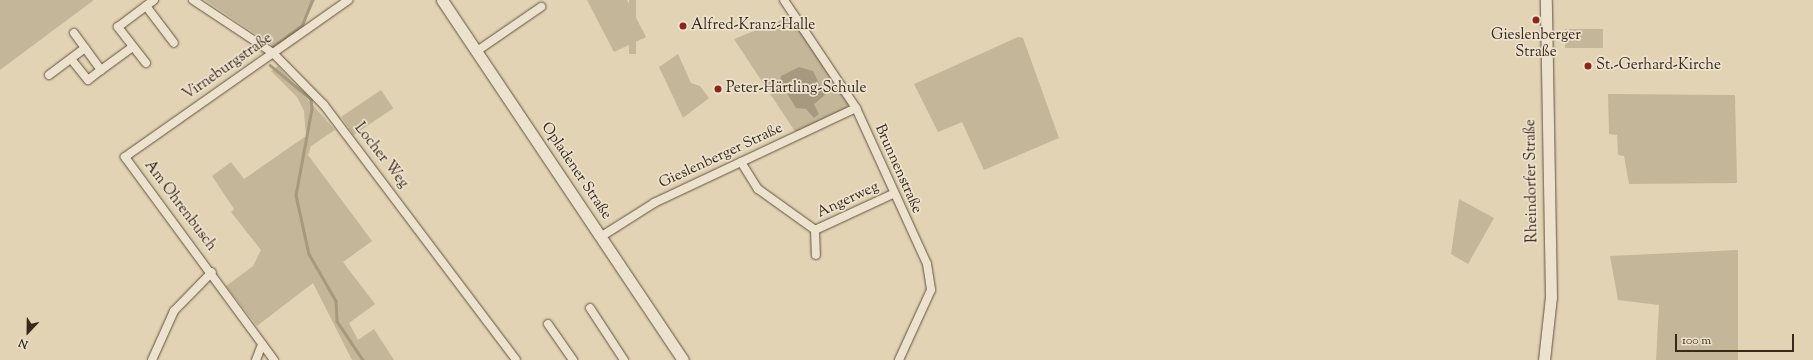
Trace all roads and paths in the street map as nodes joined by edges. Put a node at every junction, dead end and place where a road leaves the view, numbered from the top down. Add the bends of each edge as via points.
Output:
1 (154, 0) edge
2 (193, 0) edge
3 (348, 0) edge
4 (442, 0) edge
5 (784, 0) edge
6 (1546, 0) edge
7 (146, 6) junction
8 (541, 8) dead end
9 (74, 33) dead end
10 (174, 43) dead end
11 (133, 47) junction
12 (85, 48) junction
13 (477, 51) junction
14 (273, 52) junction
15 (71, 59) junction
16 (146, 63) dead end
17 (101, 70) junction
18 (49, 75) dead end
19 (856, 108) junction
20 (125, 157) joint
21 (741, 162) junction
22 (893, 194) junction
23 (815, 230) junction
24 (602, 236) junction
25 (816, 255) dead end
26 (212, 272) junction
27 (590, 308) dead end
28 (548, 324) dead end
29 (262, 344) junction
30 (152, 360) edge
31 (256, 360) edge
32 (274, 360) edge
33 (516, 360) edge
34 (573, 360) edge
35 (624, 360) edge
36 (684, 360) edge
37 (899, 360) edge
38 (1544, 360) edge

1 - 7 street
2 - 14 street, Locher Weg
3 - 14 street, Virneburgstraße
4 - 13 main road, Opladener Straße
5 - 19 street, Brunnenstraße
6 - 38 main road, Rheindorfer Straße via 1551,297
7 - 10 street
7 - 11 street via 118,27
8 - 13 street
9 - 12 street
11 - 16 street
11 - 17 street
12 - 15 street
12 - 17 street
13 - 24 main road, Opladener Straße
14 - 20 street, Virneburgstraße
14 - 33 street, Locher Weg via 324,105
15 - 17 street via 88,80
15 - 18 street
19 - 21 street, Gieslenberger Straße
19 - 22 street, Brunnenstraße
20 - 26 street, Am Ohrenbusch
21 - 23 street, Angerweg via 758,189
21 - 24 street, Gieslenberger Straße via 654,203
22 - 23 street, Angerweg
22 - 37 street, Brunnenstraße via 927,264 930,290
23 - 25 street, Angerweg
24 - 36 main road, Opladener Straße
26 - 29 street, Am Ohrenbusch
26 - 30 street, Am Ohrenbusch via 174,311
27 - 35 street
28 - 34 street
29 - 31 street
29 - 32 street, Am Ohrenbusch

